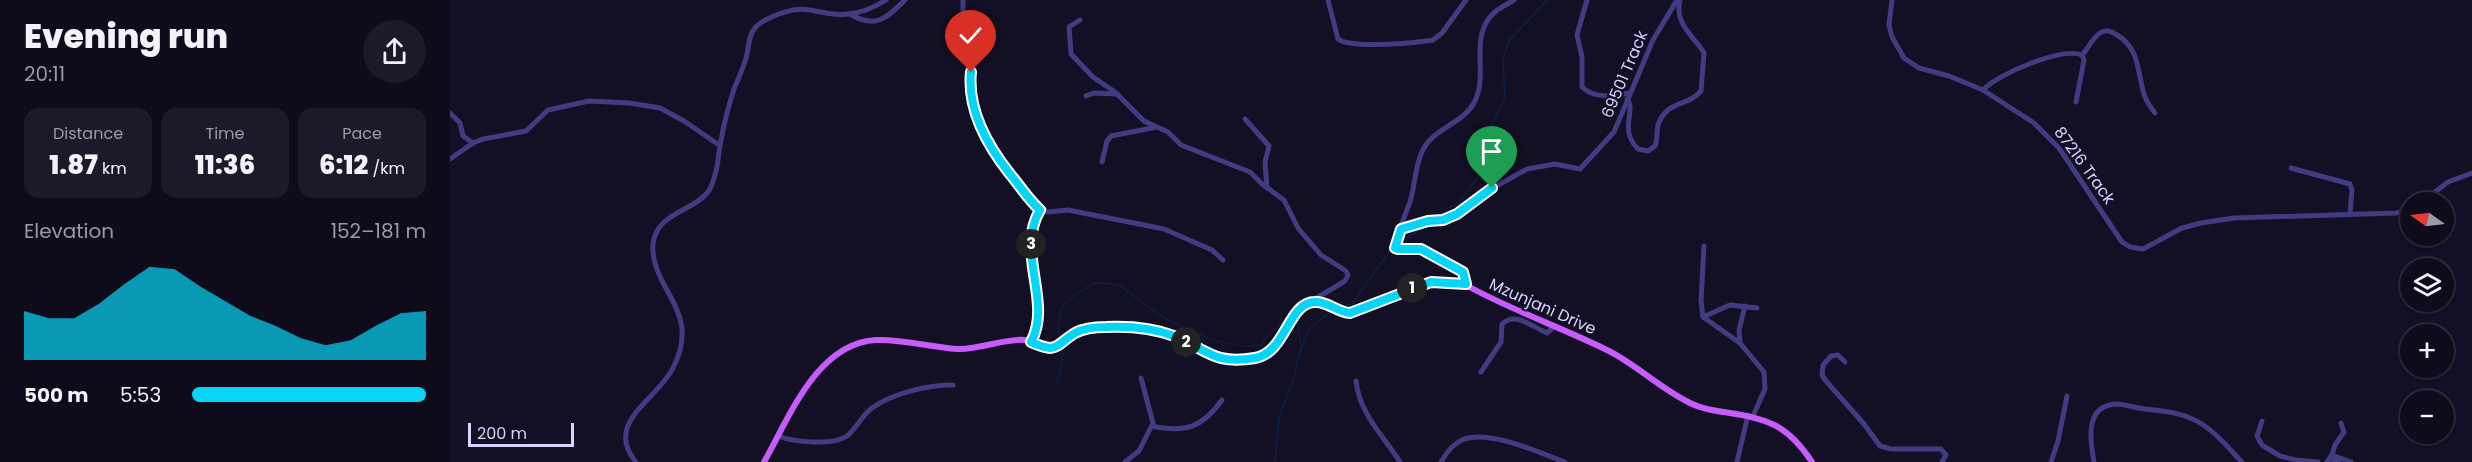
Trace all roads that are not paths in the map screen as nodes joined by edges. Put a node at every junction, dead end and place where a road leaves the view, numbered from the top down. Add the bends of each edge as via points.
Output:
1 (886, 0) edge
2 (905, 0) edge
3 (963, 0) edge
4 (1328, 0) edge
5 (1466, 0) edge
6 (1514, 0) edge
7 (1587, 0) edge
8 (1678, 0) edge
9 (1892, 0) edge
10 (850, 14) junction
11 (1080, 20) dead end
12 (2082, 55) junction
13 (1983, 90) junction
14 (1117, 94) junction
15 (1086, 96) dead end
16 (1628, 96) junction
17 (2076, 102) dead end
18 (450, 113) edge
19 (2155, 114) dead end
20 (1245, 120) dead end
21 (1157, 127) junction
22 (473, 143) junction
23 (719, 145) junction
24 (450, 159) edge
25 (1102, 162) dead end
26 (2291, 168) dead end
27 (2472, 173) edge
28 (1267, 188) junction
29 (2435, 192) edge
30 (1040, 210) junction
31 (2400, 212) edge
32 (2350, 213) junction
33 (1401, 229) junction
34 (1704, 246) dead end
35 (1223, 260) dead end
36 (1464, 284) junction
37 (1308, 303) junction
38 (1745, 306) junction
39 (1757, 308) dead end
40 (1703, 317) junction
41 (1555, 326) junction
42 (1031, 342) junction
43 (1740, 343) junction
44 (1845, 362) dead end
45 (1481, 372) dead end
46 (1141, 378) dead end
47 (1356, 381) dead end
48 (953, 385) dead end
49 (2067, 396) dead end
50 (1222, 400) dead end
51 (1750, 416) junction
52 (2262, 421) dead end
53 (2341, 423) dead end
54 (1152, 426) junction
55 (778, 436) junction
56 (2330, 458) edge
57 (636, 462) edge
58 (764, 462) edge
59 (1125, 462) edge
60 (1400, 462) edge
61 (1441, 462) edge
62 (1565, 462) edge
63 (1737, 462) edge
64 (1812, 462) edge
65 (1942, 462) edge
66 (2051, 462) edge
67 (2094, 462) edge
68 (2242, 462) edge
69 (2318, 462) edge
70 (2339, 462) edge
71 (2351, 462) edge

1 - 10 street
2 - 10 street via 874,22 866,23
3 - 30 street via 971,55 972,105 997,158
4 - 5 street via 1338,39 1365,44 1433,40
6 - 33 street via 1493,13 1483,33 1479,48 1481,84 1474,102 1424,147
7 - 16 street via 1577,35 1582,87 1599,95
8 - 16 street, 69501 Track via 1653,40
8 - 16 street via 1682,23 1704,53 1701,91 1668,109 1658,124 1655,146 1648,151 1638,149 1630,138
9 - 13 street, 87216 Track via 1889,25 1904,58 1919,68
10 - 23 street via 799,7 755,27
11 - 14 street via 1068,30 1071,54 1087,72
12 - 13 street via 2072,53 2041,60
12 - 17 street via 2084,64
12 - 19 street via 2103,31 2123,38 2138,61 2145,96
13 - 32 street, 87216 Track via 2034,123 2052,140 2122,242 2130,247 2149,248 2182,228 2215,220
14 - 15 street
14 - 21 street via 1144,121
16 - 33 street, 69501 Track via 1614,132 1580,170 1555,164 1527,169 1484,193 1457,214
18 - 22 street via 460,123 463,136
20 - 28 street via 1269,146 1265,162
21 - 25 street via 1111,136
21 - 28 street via 1181,145 1245,168
22 - 23 street via 495,135 520,134 548,110 589,101 660,108
22 - 24 street
23 - 57 street via 716,173 707,193 664,223 654,240 658,270 675,301 682,336 673,369 637,411 627,429 626,448
26 - 32 street via 2350,184
27 - 29 street
28 - 37 street via 1284,200 1298,228 1321,255 1348,273 1345,281
30 - 35 street via 1071,211 1169,231 1212,250
30 - 42 street via 1034,220 1030,253 1038,314
31 - 32 street
33 - 36 street via 1396,248 1427,251 1463,272
34 - 40 street
36 - 37 main road, Mzunjani Drive via 1431,282 1350,313 1320,302
36 - 41 main road, Mzunjani Drive
37 - 42 main road via 1273,350 1253,359 1215,358 1174,336 1143,328 1092,328 1077,332 1052,348
38 - 39 street
38 - 40 street via 1724,307
38 - 43 street
40 - 43 street
41 - 45 street via 1547,333 1516,318 1508,319 1502,324 1501,342
41 - 51 main road, Mzunjani Drive via 1626,360 1691,403
42 - 55 main road via 1020,340 967,349 881,340 850,346 825,363
43 - 51 street via 1764,372 1765,389
44 - 65 street via 1838,355 1831,356 1823,365 1822,375 1876,442 1886,448 1941,449 1946,455
46 - 54 street
47 - 60 street via 1366,414
48 - 55 street via 933,386 882,402 839,440 796,441
49 - 66 street
50 - 54 street via 1209,416 1193,426 1174,430
51 - 63 street
51 - 64 main road, Mzunjani Drive via 1780,426
52 - 69 street via 2258,436 2266,448 2289,459
53 - 56 street via 2344,432
54 - 59 street via 1139,451
55 - 58 main road
56 - 70 street
56 - 71 street
61 - 62 street via 1454,445 1470,438 1502,441
67 - 68 street via 2089,435 2092,424 2100,411 2117,404 2191,418 2213,432

